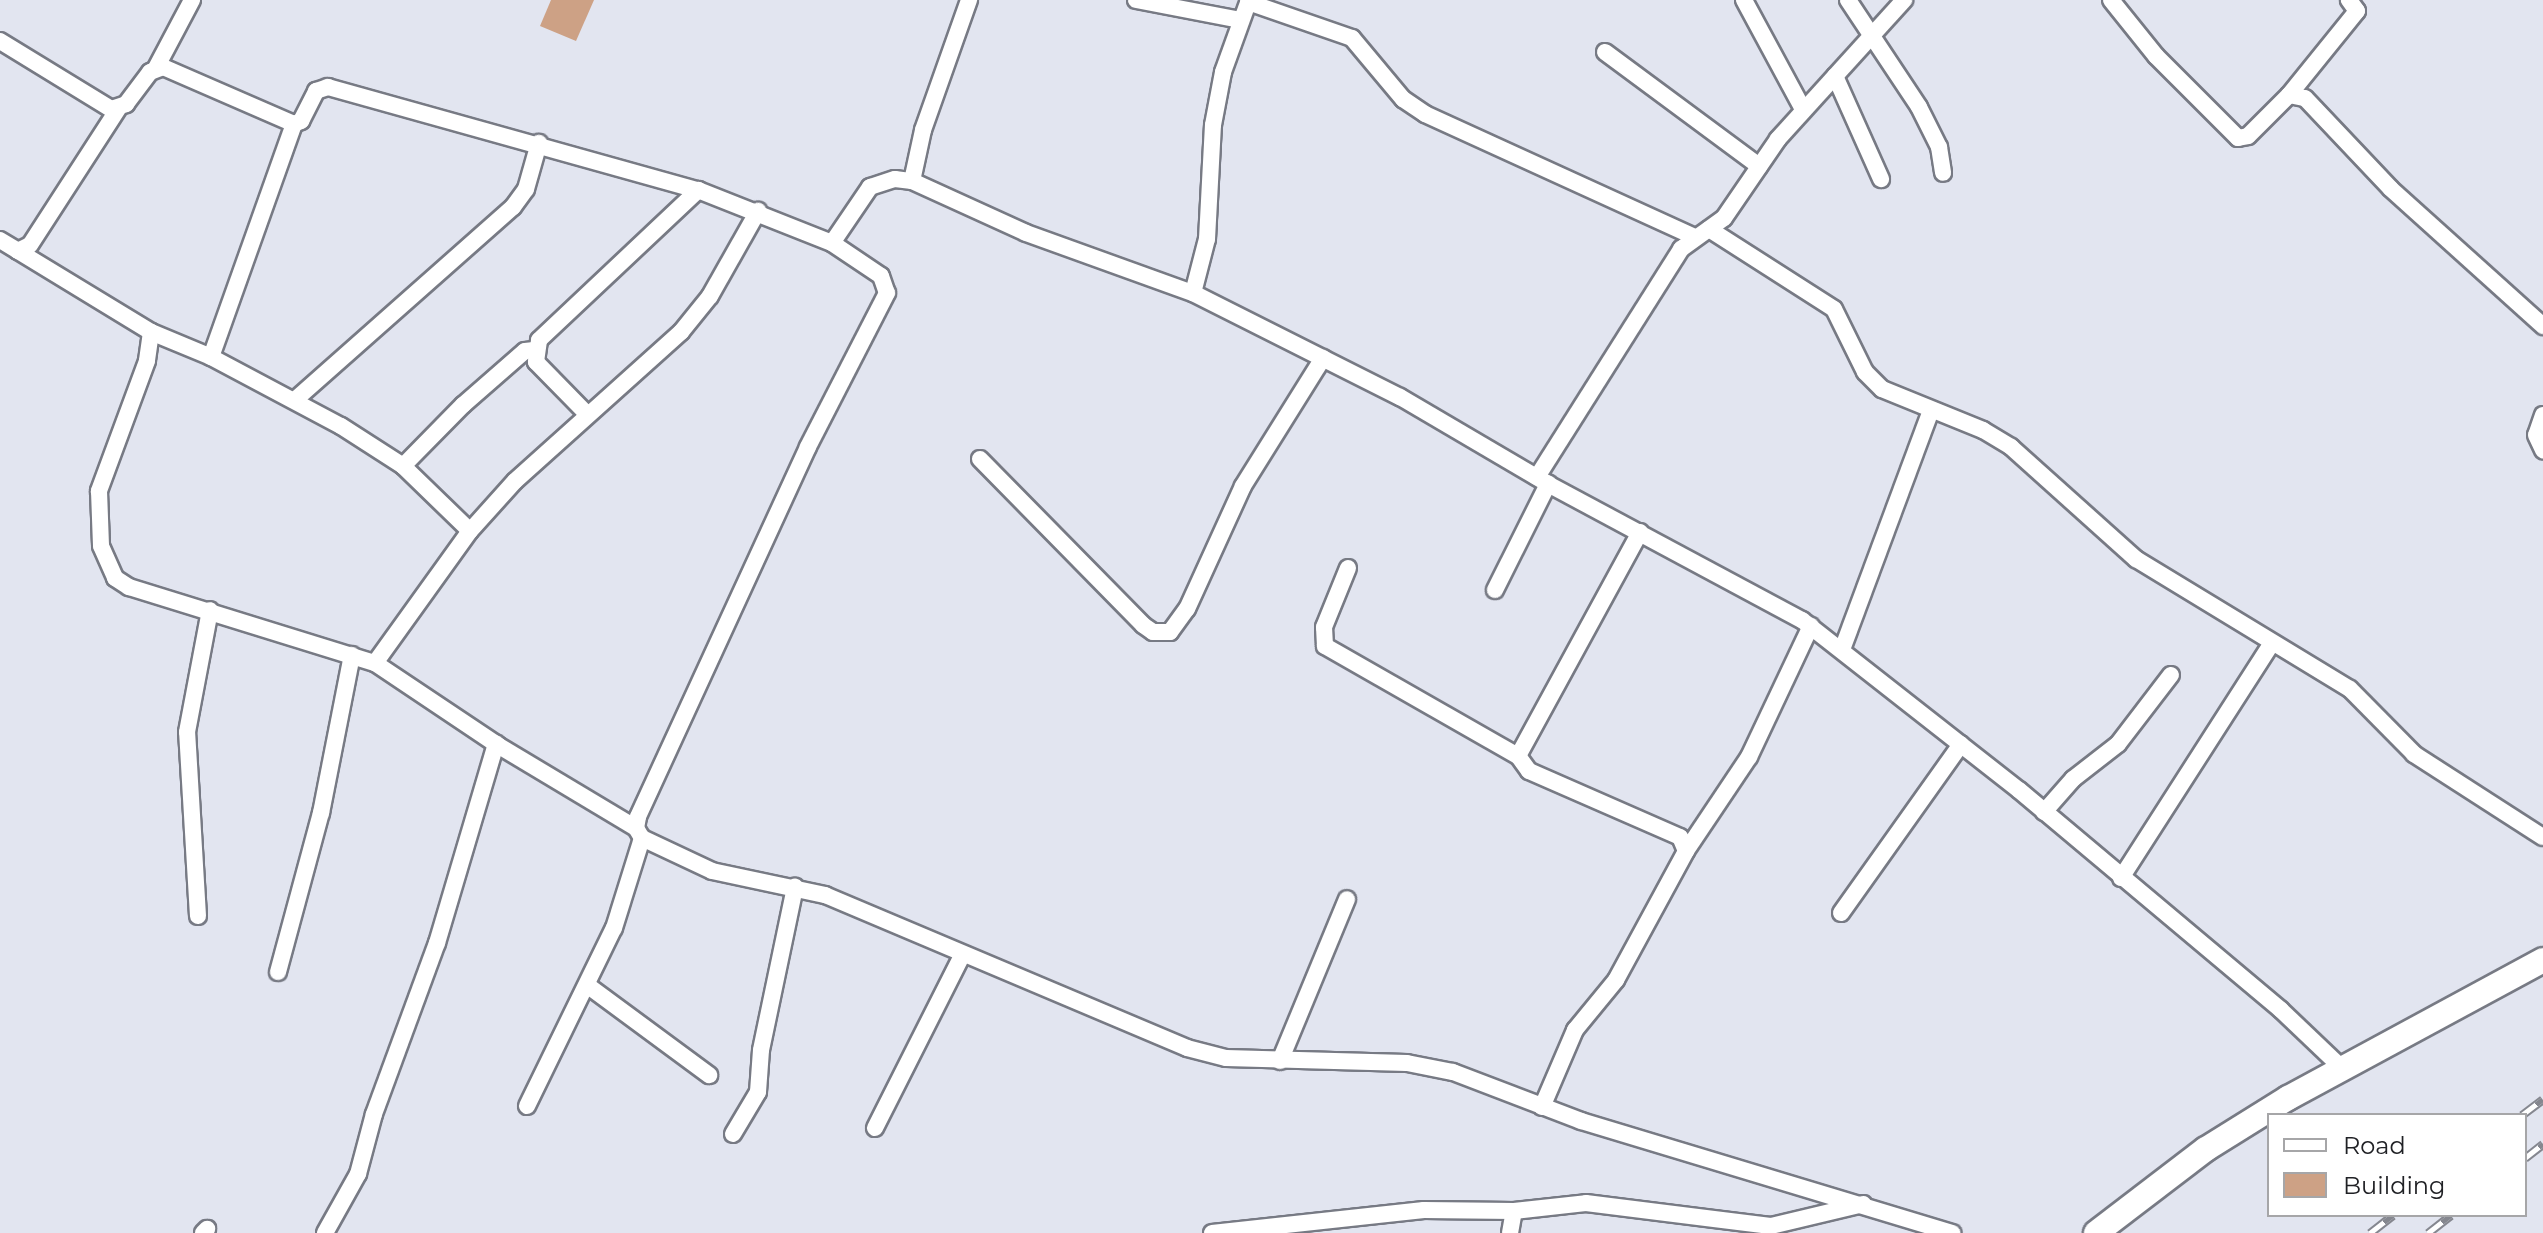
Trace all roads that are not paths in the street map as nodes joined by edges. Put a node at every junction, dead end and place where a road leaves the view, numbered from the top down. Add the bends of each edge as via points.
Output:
1 (192, 0) edge
2 (969, 0) edge
3 (1136, 0) edge
4 (1744, 0) edge
5 (1848, 0) edge
6 (1904, 0) edge
7 (2111, 0) edge
8 (2349, 0) edge
9 (1248, 1) edge
10 (1241, 20) junction
11 (1873, 35) junction
12 (0, 41) edge
13 (1605, 52) dead end
14 (156, 68) junction
15 (1835, 76) junction
16 (2289, 95) junction
17 (118, 109) junction
18 (1803, 109) junction
19 (294, 124) junction
20 (539, 143) junction
21 (1759, 166) junction
22 (1943, 173) dead end
23 (1881, 179) dead end
24 (912, 181) junction
25 (698, 190) junction
26 (758, 211) junction
27 (1701, 232) junction
28 (0, 240) edge
29 (832, 243) junction
30 (18, 251) junction
31 (1193, 293) junction
32 (2543, 326) edge
33 (151, 332) junction
34 (534, 350) junction
35 (211, 357) junction
36 (1323, 358) junction
37 (296, 399) junction
38 (1931, 411) junction
39 (587, 414) junction
40 (2543, 415) edge
41 (2543, 450) edge
42 (980, 459) dead end
43 (403, 466) junction
44 (1542, 481) junction
45 (470, 531) junction
46 (1640, 532) junction
47 (1348, 568) dead end
48 (1495, 590) dead end
49 (210, 610) junction
50 (1811, 626) junction
51 (2271, 644) junction
52 (1843, 647) junction
53 (352, 655) junction
54 (375, 663) junction
55 (2171, 675) dead end
56 (496, 744) junction
57 (1961, 744) junction
58 (1518, 756) junction
59 (2044, 812) junction
60 (639, 833) junction
61 (2543, 837) edge
62 (1686, 851) junction
63 (2121, 878) junction
64 (795, 887) junction
65 (1347, 899) dead end
66 (1841, 913) dead end
67 (198, 916) dead end
68 (962, 956) junction
69 (2543, 960) edge
70 (278, 972) dead end
71 (587, 985) junction
72 (1280, 1061) junction
73 (2344, 1070) junction
74 (709, 1075) dead end
75 (527, 1106) dead end
76 (1542, 1107) junction
77 (2269, 1113) edge
78 (2267, 1114) edge
79 (875, 1128) dead end
80 (733, 1134) dead end
81 (1863, 1204) junction
82 (1514, 1211) junction
83 (325, 1233) edge
84 (1212, 1233) edge
85 (1510, 1233) edge
86 (1953, 1233) edge
87 (2096, 1233) edge

1 - 14 street
2 - 24 street via 923,130
3 - 10 street
4 - 18 street
5 - 11 street
6 - 11 street
7 - 16 street via 2156,56 2238,138 2248,136
8 - 16 street via 2357,11
9 - 10 street
9 - 27 street via 1352,38 1403,99 1425,114
10 - 31 street via 1213,125 1209,226
11 - 15 street
11 - 22 street via 1919,107 1939,147
12 - 17 street via 103,106
13 - 21 street
14 - 17 street
14 - 19 street via 172,70
15 - 18 street
15 - 23 street
16 - 32 street via 2305,98 2391,189
17 - 30 street via 30,245
18 - 21 street
19 - 20 street via 301,121 316,91 328,87
19 - 35 street
20 - 25 street
20 - 37 street via 526,189 513,207
21 - 27 street via 1724,218
24 - 29 street via 895,179 870,187
24 - 31 street via 1026,233
25 - 26 street
25 - 34 street via 579,299
26 - 29 street
26 - 39 street via 727,270 681,332
27 - 38 street via 1834,309 1874,381
27 - 44 street via 1665,269
28 - 30 street
29 - 60 street via 881,276 887,293 808,447
30 - 33 street
31 - 36 street
33 - 35 street
33 - 49 street via 147,361 99,491 101,546 115,578 129,587
34 - 39 street via 536,362
34 - 43 street via 525,351 463,405
35 - 37 street
36 - 42 street via 1243,486 1187,609 1170,632 1153,632 1143,625
36 - 44 street
37 - 43 street
38 - 51 street via 1983,430 2011,447 2136,559
38 - 52 street
39 - 45 street
40 - 41 street via 2536,435
43 - 45 street
44 - 46 street
44 - 48 street
45 - 54 street
46 - 50 street
46 - 58 street
47 - 58 street via 1324,627 1325,646
49 - 53 street
49 - 67 street via 187,732
50 - 52 street
50 - 62 street via 1749,757
51 - 61 street via 2350,689 2414,754
51 - 63 street
52 - 57 street
53 - 54 street
53 - 70 street via 321,813
54 - 56 street
55 - 59 street via 2118,744 2073,779
56 - 60 street
56 - 83 street via 437,943 374,1114 358,1174
57 - 59 street
57 - 66 street
58 - 62 street via 1529,771 1680,837
59 - 63 street
60 - 64 street via 712,871
60 - 71 street via 614,928
62 - 76 street via 1616,980 1580,1022
63 - 73 street via 2281,1010
64 - 68 street via 849,904
64 - 80 street via 761,1050 758,1092
65 - 72 street
68 - 72 street via 1187,1048 1226,1058
68 - 79 street
69 - 73 main road
71 - 74 street
71 - 75 street
72 - 76 street via 1407,1063 1498,1086
73 - 77 main road
76 - 81 street
78 - 87 main road via 2206,1149
81 - 82 street via 1771,1226 1607,1203
81 - 86 street
82 - 84 street via 1424,1210
82 - 85 street

